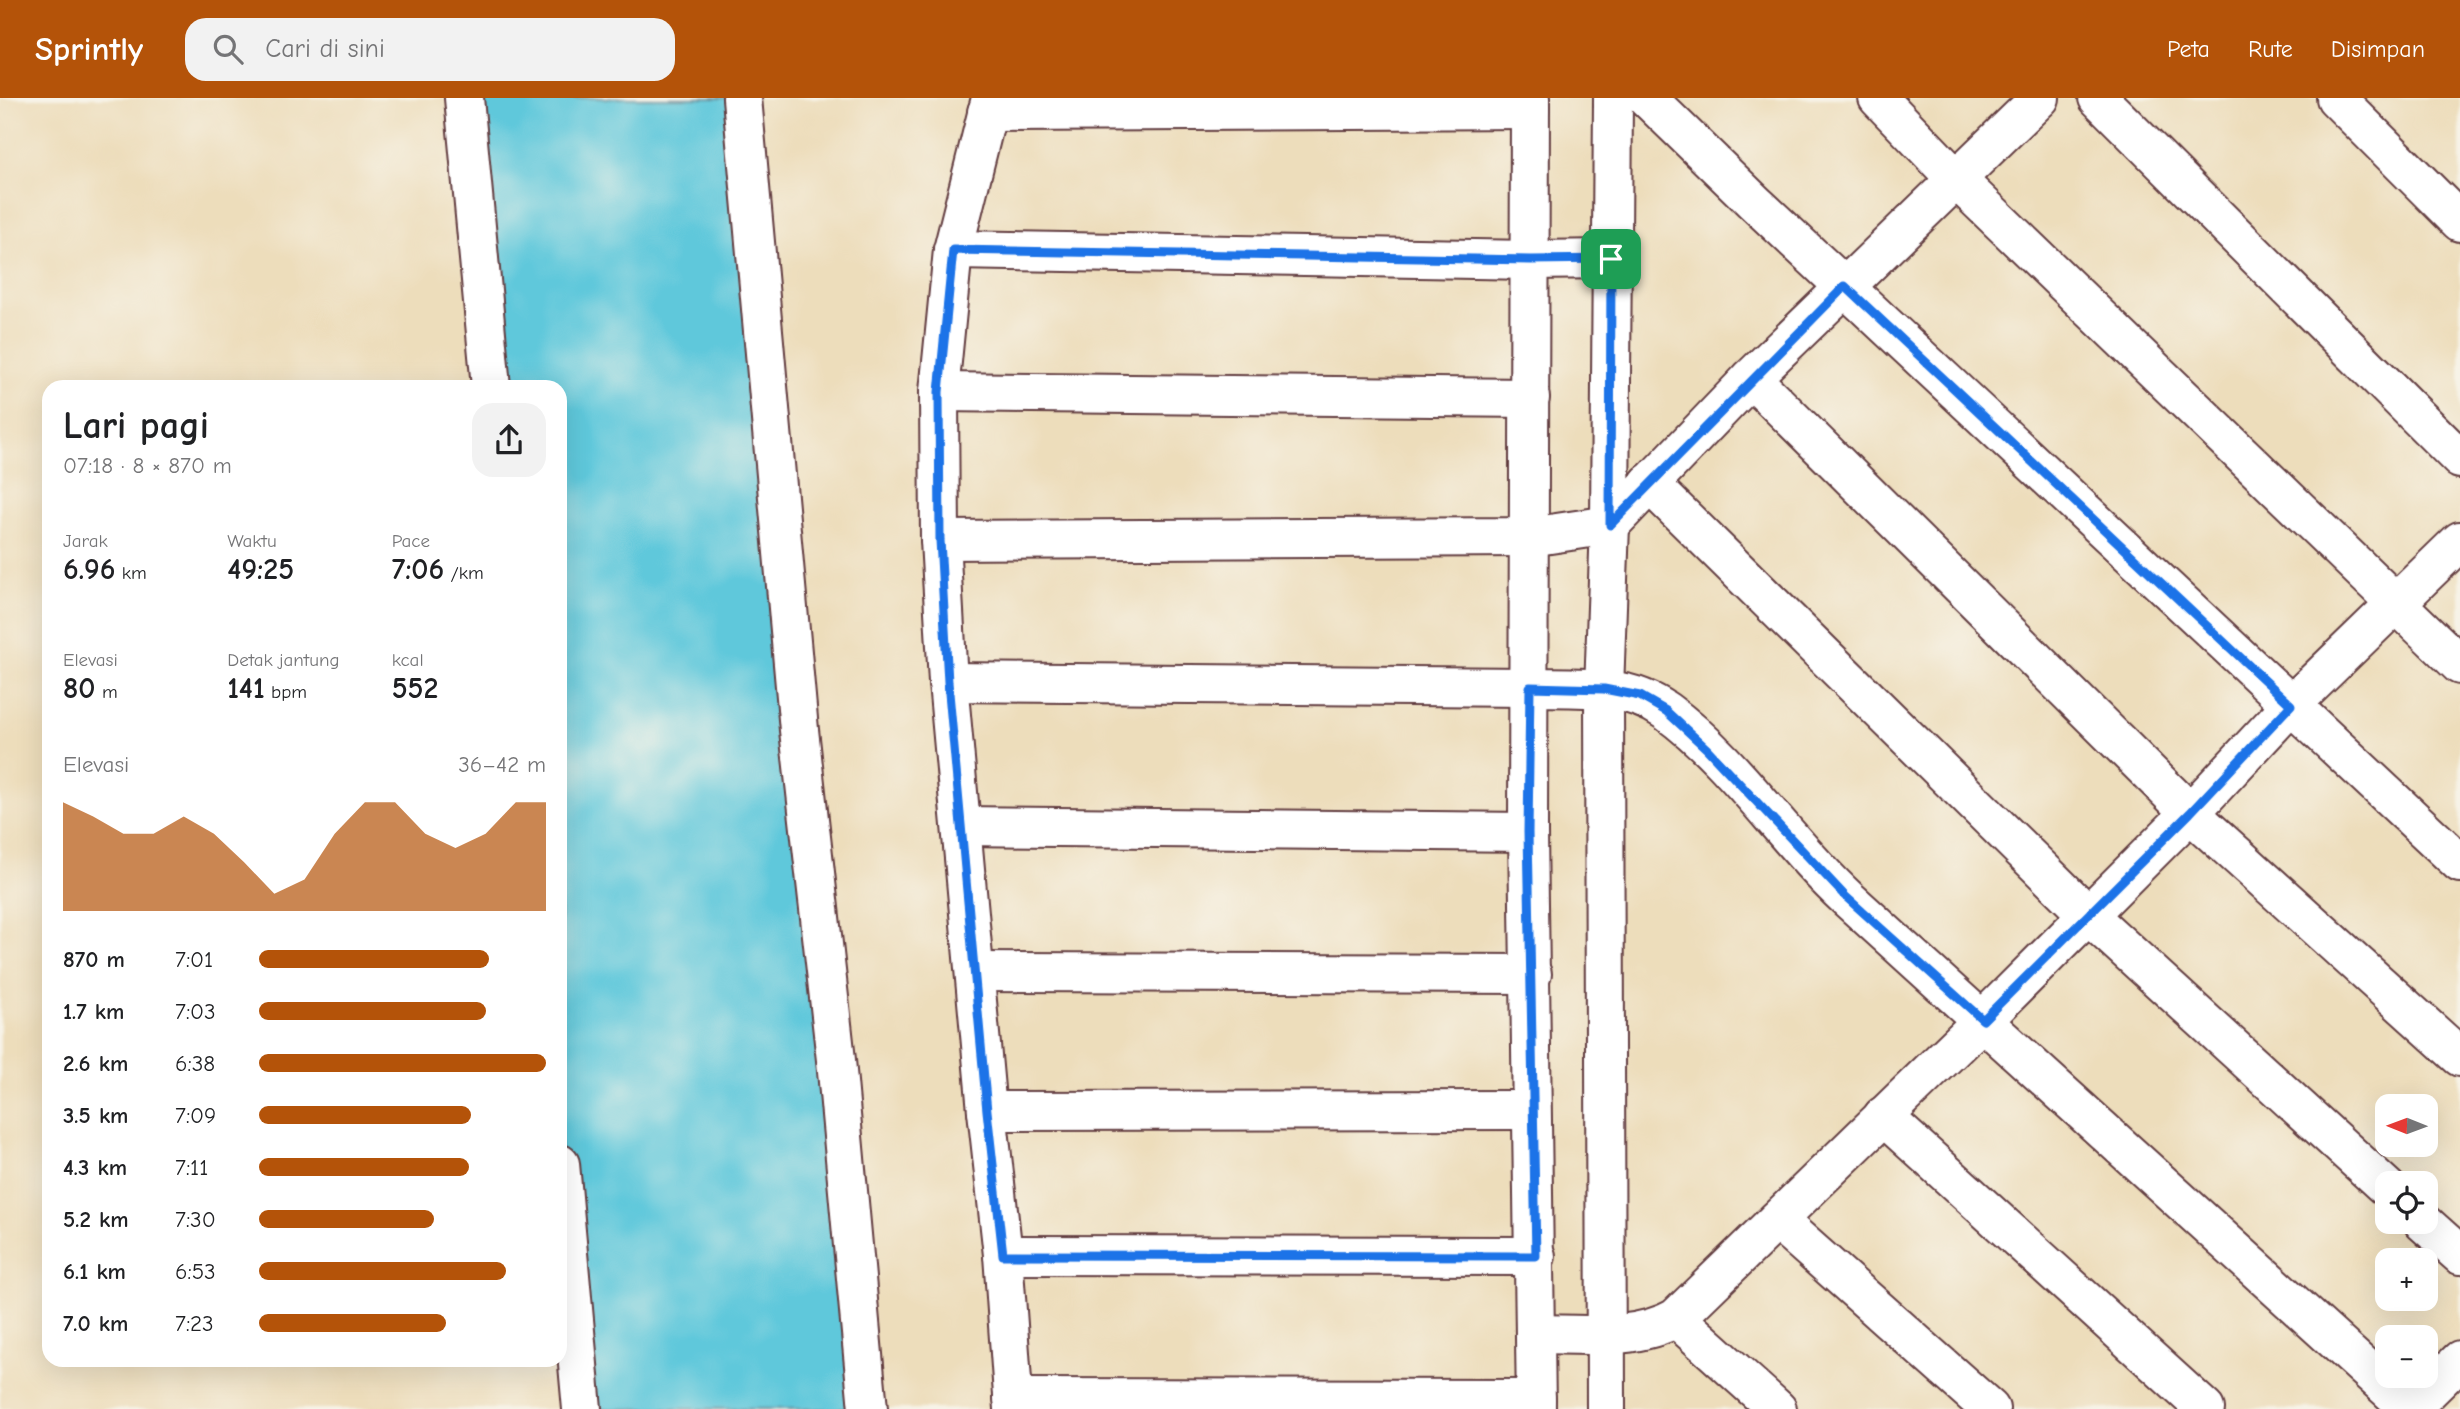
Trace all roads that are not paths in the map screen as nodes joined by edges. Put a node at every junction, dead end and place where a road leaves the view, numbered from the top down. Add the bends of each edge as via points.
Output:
1 (464, 98) edge
2 (741, 98) edge
3 (1613, 98) edge
4 (1647, 98) edge
5 (1878, 98) edge
6 (2040, 98) edge
7 (2098, 98) edge
8 (2336, 98) edge
9 (1530, 104) edge
10 (989, 105) edge
11 (1956, 179) junction
12 (2460, 222) edge
13 (953, 250) junction
14 (1611, 259) junction
15 (1531, 260) junction
16 (1845, 286) junction
17 (1751, 378) junction
18 (490, 380) edge
19 (939, 392) junction
20 (1530, 398) junction
21 (2460, 459) edge
22 (1649, 483) junction
23 (1610, 525) junction
24 (1530, 537) junction
25 (940, 540) junction
26 (2460, 541) edge
27 (2396, 606) junction
28 (2460, 665) edge
29 (948, 682) junction
30 (1530, 687) junction
31 (1604, 689) junction
32 (2291, 705) junction
33 (2190, 813) junction
34 (963, 825) junction
35 (1528, 832) junction
36 (2460, 863) edge
37 (2088, 915) junction
38 (975, 972) junction
39 (1532, 974) junction
40 (1983, 1020) junction
41 (2460, 1057) edge
42 (1531, 1110) junction
43 (987, 1111) junction
44 (1883, 1116) junction
45 (2375, 1177) edge
46 (1777, 1220) junction
47 (2436, 1234) edge
48 (567, 1242) edge
49 (1003, 1255) junction
50 (2460, 1255) edge
51 (1536, 1256) junction
52 (1676, 1318) junction
53 (1535, 1334) junction
54 (1605, 1334) junction
55 (2460, 1360) edge
56 (1014, 1403) edge
57 (1536, 1404) edge
58 (582, 1409) edge
59 (867, 1409) edge
60 (1606, 1409) edge
61 (1777, 1409) edge
62 (1990, 1409) edge
63 (2204, 1409) edge
64 (2410, 1409) edge

1 - 18 street
2 - 59 street
3 - 14 street
4 - 16 street
5 - 11 street
6 - 11 street
7 - 21 street
8 - 12 street
9 - 10 street
9 - 15 street
10 - 13 street
11 - 16 street
11 - 27 street
13 - 15 street
13 - 19 street
14 - 15 street
14 - 23 street
15 - 20 street
16 - 17 street
16 - 32 street
17 - 22 street
17 - 33 street
19 - 20 street
19 - 25 street
20 - 24 street
22 - 23 street
22 - 37 street
23 - 24 street
23 - 31 street
24 - 25 street
24 - 30 street
25 - 29 street
26 - 27 street
27 - 28 street
27 - 32 street
29 - 30 street
29 - 34 street
30 - 31 street
30 - 35 street
31 - 40 street via 1640,696 1666,711 1845,896
31 - 54 street
32 - 33 street
32 - 36 street
33 - 37 street
33 - 41 street
34 - 35 street
34 - 38 street
35 - 39 street
37 - 40 street
37 - 45 street
38 - 39 street
38 - 43 street
39 - 42 street
40 - 44 street
40 - 64 street
42 - 43 street
42 - 51 street
43 - 49 street
44 - 46 street
44 - 63 street
46 - 52 street
46 - 62 street
47 - 50 street
48 - 58 street
49 - 51 street
49 - 56 street
51 - 53 street
52 - 54 street via 1656,1329
52 - 61 street
53 - 54 street
53 - 57 street
54 - 60 street
55 - 64 street
56 - 57 street

